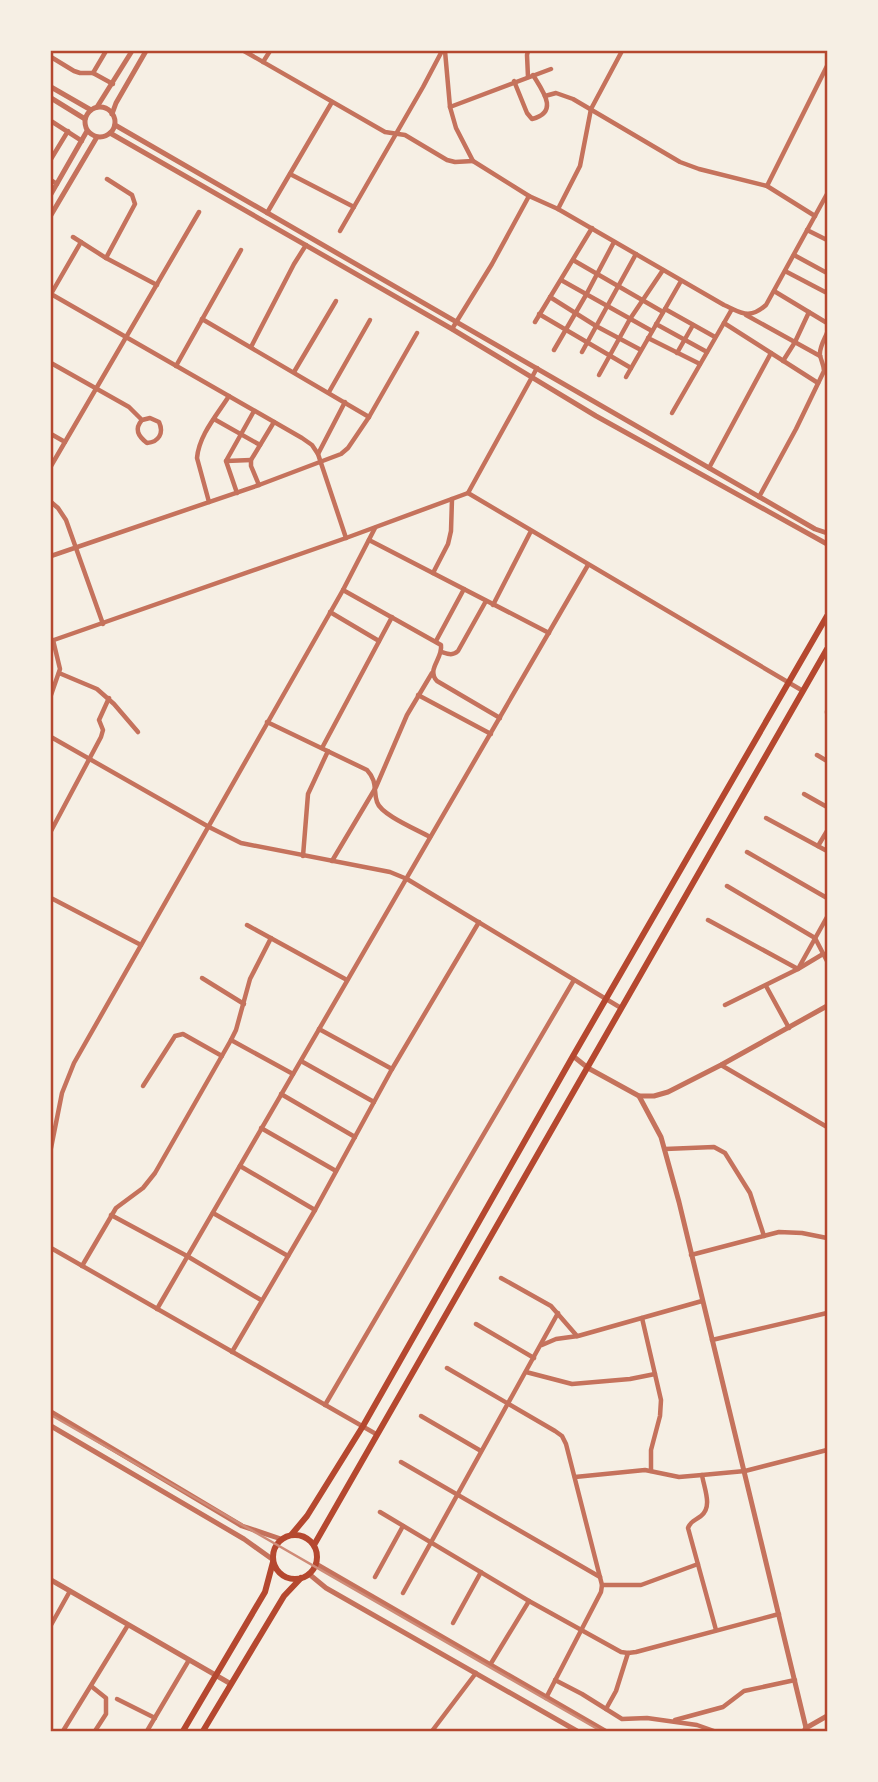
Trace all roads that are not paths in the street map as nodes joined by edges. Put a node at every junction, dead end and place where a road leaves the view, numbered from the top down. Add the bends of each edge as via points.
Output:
1 (56, 51) edge
2 (106, 51) edge
3 (132, 51) edge
4 (146, 51) edge
5 (244, 51) edge
6 (270, 51) edge
7 (444, 51) edge
8 (528, 51) edge
9 (622, 51) edge
10 (51, 58) edge
11 (263, 62) junction
12 (827, 66) edge
13 (551, 69) dead end
14 (93, 73) junction
15 (531, 76) junction
16 (514, 81) junction
17 (113, 84) junction
18 (51, 87) edge
19 (545, 96) junction
20 (51, 98) edge
21 (332, 102) junction
22 (450, 107) junction
23 (94, 109) junction
24 (591, 109) junction
25 (112, 114) junction
26 (85, 119) junction
27 (51, 121) edge
28 (115, 125) junction
29 (68, 131) junction
30 (87, 131) junction
31 (110, 133) junction
32 (397, 133) junction
33 (97, 137) junction
34 (82, 141) junction
35 (51, 159) edge
36 (473, 161) junction
37 (290, 174) junction
38 (107, 180) dead end
39 (54, 182) edge
40 (767, 186) junction
41 (51, 194) edge
42 (827, 194) edge
43 (529, 196) junction
44 (354, 207) junction
45 (558, 209) junction
46 (199, 212) dead end
47 (267, 213) junction
48 (51, 215) edge
49 (815, 216) junction
50 (592, 229) junction
51 (341, 230) dead end
52 (807, 230) junction
53 (73, 237) dead end
54 (827, 240) edge
55 (81, 242) junction
56 (614, 242) junction
57 (306, 245) junction
58 (241, 250) dead end
59 (636, 254) junction
60 (794, 255) junction
61 (107, 258) junction
62 (572, 260) junction
63 (663, 270) junction
64 (785, 271) junction
65 (827, 273) edge
66 (597, 274) junction
67 (561, 280) junction
68 (681, 280) junction
69 (157, 285) junction
70 (618, 286) junction
71 (774, 292) junction
72 (827, 293) edge
73 (51, 295) edge
74 (586, 295) junction
75 (550, 297) junction
76 (336, 301) dead end
77 (642, 301) junction
78 (607, 307) junction
79 (732, 309) junction
80 (664, 311) junction
81 (809, 312) junction
82 (575, 313) junction
83 (539, 314) junction
84 (746, 315) junction
85 (202, 319) junction
86 (630, 319) junction
87 (370, 320) dead end
88 (457, 322) junction
89 (535, 322) dead end
90 (723, 323) junction
91 (827, 323) edge
92 (656, 324) junction
93 (693, 325) junction
94 (596, 326) junction
95 (452, 329) junction
96 (565, 330) junction
97 (652, 331) junction
98 (416, 333) dead end
99 (827, 333) edge
100 (715, 337) junction
101 (127, 338) junction
102 (648, 338) junction
103 (621, 339) junction
104 (684, 339) junction
105 (587, 342) junction
106 (795, 342) junction
107 (251, 347) junction
108 (554, 350) dead end
109 (641, 350) junction
110 (582, 352) dead end
111 (707, 352) junction
112 (677, 353) junction
113 (771, 353) junction
114 (610, 356) junction
115 (820, 356) junction
116 (783, 361) junction
117 (51, 363) edge
118 (700, 364) junction
119 (176, 366) junction
120 (537, 368) junction
121 (631, 368) junction
122 (294, 372) junction
123 (599, 375) dead end
124 (531, 377) junction
125 (626, 377) dead end
126 (818, 383) junction
127 (96, 390) junction
128 (329, 392) junction
129 (229, 396) junction
130 (345, 402) junction
131 (254, 411) junction
132 (672, 413) dead end
133 (369, 417) junction
134 (142, 419) junction
135 (214, 419) junction
136 (274, 422) junction
137 (51, 434) edge
138 (240, 434) junction
139 (65, 442) junction
140 (260, 445) junction
141 (318, 454) junction
142 (251, 460) junction
143 (226, 461) junction
144 (320, 461) junction
145 (51, 466) edge
146 (709, 468) junction
147 (260, 485) junction
148 (237, 492) junction
149 (468, 493) junction
150 (759, 497) junction
151 (452, 499) junction
152 (51, 502) edge
153 (209, 502) junction
154 (375, 528) junction
155 (531, 531) junction
156 (827, 533) edge
157 (346, 538) junction
158 (369, 540) junction
159 (827, 544) edge
160 (76, 547) junction
161 (51, 556) edge
162 (588, 565) junction
163 (433, 573) junction
164 (464, 589) junction
165 (342, 590) junction
166 (486, 601) junction
167 (493, 605) junction
168 (330, 612) junction
169 (827, 616) edge
170 (392, 617) junction
171 (103, 624) junction
172 (549, 633) junction
173 (52, 640) edge
174 (380, 641) junction
175 (436, 641) junction
176 (827, 649) edge
177 (442, 652) junction
178 (432, 672) junction
179 (59, 673) junction
180 (789, 682) junction
181 (803, 691) junction
182 (51, 695) edge
183 (418, 695) junction
184 (108, 698) junction
185 (500, 718) junction
186 (267, 722) junction
187 (138, 732) dead end
188 (491, 734) junction
189 (51, 737) edge
190 (322, 748) junction
191 (328, 751) junction
192 (817, 755) dead end
193 (90, 759) junction
194 (827, 761) edge
195 (376, 787) junction
196 (804, 794) dead end
197 (827, 807) edge
198 (766, 818) dead end
199 (209, 827) junction
200 (51, 831) edge
201 (827, 831) edge
202 (430, 837) junction
203 (818, 846) junction
204 (827, 851) edge
205 (747, 852) dead end
206 (303, 856) junction
207 (332, 861) junction
208 (407, 879) junction
209 (727, 886) dead end
210 (51, 898) edge
211 (827, 898) edge
212 (827, 917) edge
213 (708, 920) dead end
214 (479, 922) junction
215 (247, 925) dead end
216 (271, 938) junction
217 (815, 938) junction
218 (141, 945) junction
219 (823, 954) junction
220 (827, 961) edge
221 (798, 970) junction
222 (202, 978) dead end
223 (347, 980) junction
224 (574, 980) junction
225 (766, 986) junction
226 (607, 999) junction
227 (244, 1004) junction
228 (725, 1005) dead end
229 (827, 1006) edge
230 (621, 1008) junction
231 (789, 1028) junction
232 (319, 1029) junction
233 (231, 1040) junction
234 (222, 1056) junction
235 (573, 1056) junction
236 (301, 1061) junction
237 (721, 1065) junction
238 (587, 1068) junction
239 (392, 1069) junction
240 (293, 1074) junction
241 (143, 1086) dead end
242 (281, 1094) junction
243 (639, 1096) junction
244 (374, 1102) junction
245 (261, 1128) junction
246 (827, 1128) edge
247 (355, 1137) junction
248 (51, 1148) edge
249 (665, 1149) junction
250 (239, 1166) junction
251 (336, 1171) junction
252 (315, 1210) junction
253 (214, 1213) junction
254 (111, 1215) junction
255 (764, 1236) junction
256 (827, 1238) edge
257 (51, 1248) edge
258 (690, 1255) junction
259 (187, 1256) junction
260 (288, 1256) junction
261 (82, 1266) junction
262 (501, 1279) dead end
263 (261, 1300) junction
264 (702, 1301) junction
265 (157, 1309) junction
266 (558, 1313) junction
267 (827, 1313) edge
268 (642, 1318) junction
269 (476, 1324) dead end
270 (578, 1336) junction
271 (712, 1340) junction
272 (541, 1346) junction
273 (232, 1352) junction
274 (534, 1358) junction
275 (447, 1368) dead end
276 (526, 1372) junction
277 (654, 1374) junction
278 (508, 1403) junction
279 (325, 1405) junction
280 (51, 1412) edge
281 (421, 1416) dead end
282 (51, 1426) edge
283 (363, 1426) junction
284 (376, 1434) junction
285 (827, 1450) edge
286 (481, 1451) junction
287 (401, 1462) dead end
288 (651, 1471) junction
289 (745, 1471) junction
290 (702, 1475) junction
291 (575, 1477) junction
292 (456, 1495) junction
293 (380, 1513) dead end
294 (403, 1525) junction
295 (292, 1534) junction
296 (281, 1539) junction
297 (430, 1541) junction
298 (314, 1545) junction
299 (272, 1561) junction
300 (316, 1564) junction
301 (698, 1564) junction
302 (481, 1572) junction
303 (309, 1574) junction
304 (375, 1577) dead end
305 (601, 1577) junction
306 (301, 1578) junction
307 (51, 1580) edge
308 (602, 1585) junction
309 (70, 1591) junction
310 (403, 1593) dead end
311 (529, 1601) junction
312 (779, 1614) junction
313 (453, 1623) dead end
314 (51, 1625) edge
315 (128, 1625) junction
316 (580, 1629) junction
317 (716, 1630) junction
318 (628, 1653) junction
319 (189, 1660) junction
320 (490, 1665) junction
321 (476, 1673) junction
322 (215, 1675) junction
323 (795, 1680) junction
324 (555, 1681) junction
325 (231, 1684) junction
326 (90, 1686) junction
327 (546, 1698) junction
328 (117, 1699) dead end
329 (606, 1709) junction
330 (827, 1716) edge
331 (155, 1718) junction
332 (670, 1722) junction
333 (805, 1730) edge
334 (63, 1731) edge
335 (95, 1731) edge
336 (147, 1731) edge
337 (183, 1731) edge
338 (203, 1731) edge
339 (432, 1731) edge
340 (577, 1731) edge
341 (604, 1731) edge
342 (713, 1731) edge

1 - 10 street
2 - 14 street
3 - 17 street
4 - 25 street
5 - 11 street
6 - 11 street
7 - 22 street
7 - 32 street
8 - 15 street
9 - 24 street
10 - 14 street via 74,71
11 - 21 street
12 - 40 street
13 - 15 street
14 - 17 street
15 - 16 street
15 - 19 street
16 - 19 street via 532,118 543,114 548,104
16 - 22 street
17 - 23 street
18 - 23 street
19 - 24 street via 556,93
20 - 26 street
21 - 32 street via 385,132
21 - 37 street
22 - 36 street
23 - 25 street via 103,107
23 - 26 street
24 - 40 street via 690,167
24 - 45 street via 580,166
25 - 28 street
26 - 30 street
27 - 29 street
28 - 31 street
28 - 47 street
29 - 34 street
29 - 35 street
30 - 33 street
30 - 34 street
31 - 33 street
31 - 57 street
32 - 36 street via 447,160
32 - 44 street
33 - 48 street
34 - 39 street
36 - 43 street
37 - 44 street
37 - 47 street
38 - 61 street via 132,195 135,204
39 - 41 street
40 - 49 street
42 - 49 street
43 - 45 street
43 - 88 street
44 - 51 street
45 - 50 street
46 - 69 street
47 - 88 street
49 - 52 street
50 - 56 street
50 - 62 street
52 - 54 street
52 - 60 street
53 - 55 street
55 - 61 street
55 - 73 street
56 - 59 street
56 - 66 street
57 - 95 street
57 - 107 street
58 - 85 street
59 - 63 street
59 - 70 street
60 - 64 street
60 - 65 street
61 - 69 street
62 - 66 street
62 - 67 street
63 - 68 street
63 - 77 street
64 - 71 street
64 - 72 street
66 - 70 street
66 - 74 street
67 - 74 street
67 - 75 street
68 - 79 street
68 - 80 street
69 - 101 street
70 - 77 street
70 - 78 street
71 - 81 street
71 - 84 street via 760,310
73 - 101 street
74 - 78 street
74 - 82 street
75 - 82 street
75 - 83 street
76 - 122 street
77 - 80 street
77 - 86 street
78 - 86 street
78 - 94 street
79 - 84 street
79 - 90 street
80 - 92 street
80 - 93 street
81 - 91 street
81 - 106 street
82 - 94 street
82 - 96 street
83 - 89 street
83 - 96 street
84 - 106 street
85 - 107 street
85 - 119 street
86 - 97 street
86 - 103 street
87 - 128 street
88 - 95 street
88 - 120 street
90 - 100 street
90 - 113 street
92 - 97 street
92 - 104 street
93 - 100 street
93 - 104 street
94 - 103 street
94 - 105 street
95 - 124 street
96 - 105 street
96 - 108 street
97 - 102 street
98 - 133 street
99 - 115 street
100 - 111 street
101 - 119 street
101 - 127 street
102 - 109 street
102 - 112 street
103 - 109 street
103 - 114 street
104 - 111 street
104 - 112 street
105 - 110 street
105 - 114 street
106 - 115 street
106 - 116 street
107 - 122 street
109 - 121 street
111 - 118 street
112 - 118 street
113 - 116 street
113 - 146 street
114 - 121 street
114 - 123 street
115 - 126 street via 824,371
116 - 126 street
117 - 127 street
118 - 132 street
119 - 129 street
120 - 124 street
120 - 146 street
121 - 125 street
122 - 128 street
124 - 149 street
124 - 159 street
126 - 150 street
127 - 134 street
127 - 139 street
128 - 130 street
129 - 131 street
129 - 135 street
130 - 133 street
130 - 141 street
131 - 136 street
131 - 138 street
133 - 144 street via 348,448
134 - 134 street via 137,433 147,443 154,442 161,432 159,422
135 - 138 street
135 - 153 street via 200,441 197,458
136 - 140 street
136 - 141 street via 312,445
137 - 139 street
138 - 140 street
138 - 143 street
139 - 145 street
140 - 142 street
141 - 144 street
142 - 143 street
142 - 147 street
143 - 148 street
144 - 147 street
144 - 157 street
146 - 150 street
147 - 148 street
148 - 153 street
149 - 151 street
149 - 155 street
150 - 156 street
151 - 154 street
151 - 163 street via 448,544
152 - 160 street via 66,520
153 - 160 street
154 - 157 street
154 - 158 street
155 - 162 street
155 - 167 street
157 - 171 street
158 - 163 street
158 - 165 street
160 - 161 street
160 - 171 street
162 - 172 street
162 - 180 street
163 - 164 street
164 - 166 street
164 - 175 street
165 - 168 street
165 - 170 street
166 - 167 street
166 - 177 street via 458,651
167 - 172 street
168 - 174 street
168 - 186 street
169 - 180 main road
170 - 174 street
170 - 175 street
171 - 173 street
172 - 185 street
173 - 179 street
174 - 190 street
175 - 177 street
176 - 181 main road
177 - 178 street
178 - 183 street
178 - 185 street via 437,681
179 - 182 street
179 - 184 street
180 - 181 street
180 - 226 main road
181 - 230 main road
183 - 188 street
183 - 195 street
184 - 187 street
184 - 193 street via 99,720 103,734
185 - 188 street
186 - 190 street
186 - 199 street
188 - 202 street
189 - 193 street
190 - 191 street
191 - 195 street via 367,770
191 - 206 street via 308,794
192 - 194 street
193 - 199 street
193 - 200 street
195 - 202 street via 376,801 383,811
195 - 207 street
196 - 197 street
198 - 203 street
199 - 206 street via 241,843
199 - 218 street
201 - 203 street
202 - 208 street
203 - 204 street
205 - 211 street
206 - 207 street
207 - 208 street
208 - 214 street
208 - 223 street
209 - 217 street
210 - 218 street
212 - 217 street
213 - 221 street
214 - 224 street
214 - 239 street
215 - 216 street
216 - 223 street
216 - 227 street via 250,979
217 - 219 street
217 - 221 street
218 - 248 street via 65,1082
219 - 220 street
219 - 221 street
221 - 225 street
222 - 227 street
223 - 232 street
224 - 226 street
224 - 279 street
225 - 228 street
225 - 231 street
226 - 230 street
226 - 235 main road
227 - 233 street
229 - 231 street
230 - 238 main road
231 - 237 street
232 - 236 street
232 - 239 street
233 - 234 street
233 - 240 street
234 - 241 street via 178,1034
234 - 254 street via 151,1180
235 - 238 street
235 - 283 main road
236 - 240 street
236 - 244 street
237 - 243 street via 668,1092
237 - 246 street
238 - 243 street
238 - 284 main road
239 - 244 street
240 - 242 street
242 - 245 street
242 - 247 street
243 - 249 street
244 - 247 street
245 - 250 street
245 - 251 street
247 - 251 street
249 - 255 street via 714,1147 724,1153 750,1193
249 - 258 street
250 - 252 street
250 - 253 street
251 - 252 street
252 - 260 street
253 - 259 street
253 - 260 street
254 - 259 street
254 - 261 street
255 - 256 street via 779,1232
255 - 258 street
257 - 261 street
258 - 264 street
259 - 263 street
259 - 265 street
260 - 263 street
261 - 265 street
262 - 266 street
263 - 273 street
264 - 268 street
264 - 271 street
265 - 273 street
266 - 270 street
266 - 272 street
267 - 271 street
268 - 270 street
268 - 277 street
269 - 274 street
270 - 272 street
271 - 289 street
272 - 274 street
273 - 279 street
274 - 276 street
275 - 278 street
276 - 277 street via 572,1384
276 - 278 street
277 - 288 street via 661,1401
278 - 286 street
278 - 291 street via 562,1436
279 - 283 street
280 - 296 street via 242,1526
281 - 286 street
282 - 299 street via 244,1539
283 - 284 street
283 - 295 main road
284 - 298 main road
285 - 289 street
286 - 292 street
287 - 292 street
288 - 290 street via 680,1477
288 - 291 street
289 - 290 street
289 - 312 street
290 - 301 street via 708,1505 688,1528
291 - 305 street
292 - 297 street
292 - 305 street
293 - 294 street
294 - 297 street
294 - 304 street
295 - 296 main road
295 - 298 main road via 304,1536
296 - 299 main road
297 - 302 street
297 - 310 street
298 - 300 main road
299 - 306 main road via 280,1574
299 - 322 main road via 265,1592
300 - 303 main road
300 - 320 street
301 - 308 street via 641,1585
301 - 317 street
302 - 311 street
302 - 313 street
303 - 306 main road
303 - 321 street
305 - 308 street
306 - 325 main road via 284,1596
307 - 309 street
308 - 316 street
309 - 314 street
309 - 315 street
311 - 316 street
311 - 320 street
312 - 317 street
312 - 323 street
315 - 319 street
315 - 326 street
316 - 318 street
316 - 324 street
317 - 318 street
318 - 329 street
319 - 322 street
319 - 331 street
320 - 327 street
321 - 339 street
321 - 340 street
322 - 325 street
322 - 337 main road
323 - 332 street via 744,1690 723,1707
323 - 333 street
324 - 327 street
324 - 329 street
325 - 338 main road
326 - 334 street
326 - 335 street via 106,1698 106,1714
327 - 341 street
328 - 331 street
329 - 332 street via 622,1719
330 - 333 street
331 - 336 street
332 - 342 street

